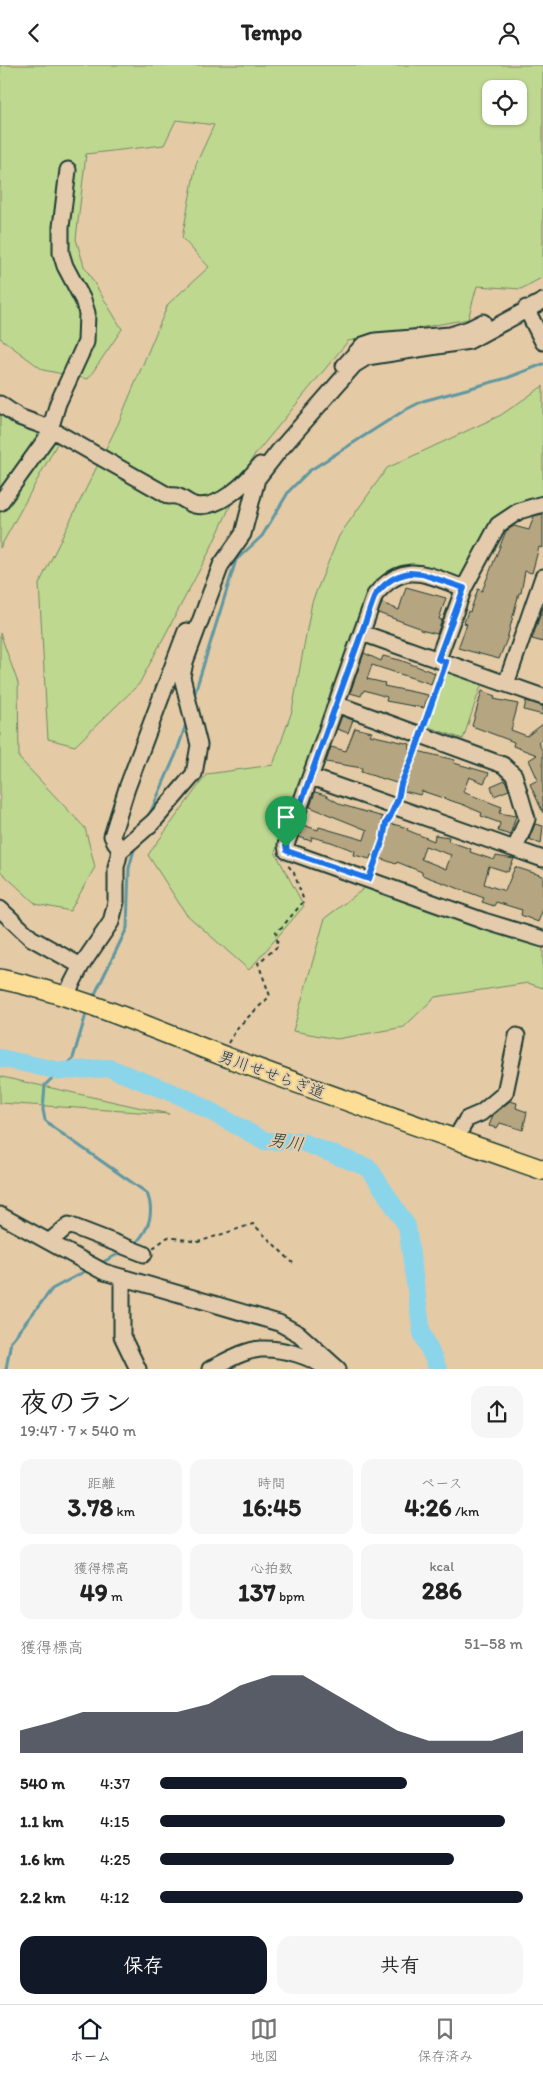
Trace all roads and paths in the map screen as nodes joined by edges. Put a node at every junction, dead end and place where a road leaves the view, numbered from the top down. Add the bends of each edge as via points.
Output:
1 (68, 169) dead end
2 (543, 290) edge
3 (543, 301) edge
4 (526, 309) junction
5 (543, 342) edge
6 (0, 404) edge
7 (49, 428) junction
8 (253, 474) junction
9 (0, 503) edge
10 (543, 504) edge
11 (543, 577) edge
12 (464, 588) junction
13 (362, 633) junction
14 (442, 661) junction
15 (506, 684) junction
16 (543, 697) edge
17 (336, 704) junction
18 (420, 735) junction
19 (311, 777) junction
20 (394, 807) junction
21 (286, 847) junction
22 (515, 849) junction
23 (120, 851) junction
24 (543, 859) edge
25 (369, 879) junction
26 (0, 909) edge
27 (543, 939) edge
28 (81, 966) junction
29 (0, 979) edge
30 (66, 997) junction
31 (517, 1035) dead end
32 (204, 1049) junction
33 (455, 1139) junction
34 (543, 1170) edge
35 (0, 1215) edge
36 (50, 1241) junction
37 (144, 1255) joint
38 (293, 1263) dead end
39 (122, 1277) junction
40 (138, 1369) edge
41 (210, 1369) edge
42 (327, 1369) edge
43 (338, 1369) edge

1 - 7 street via 61,253 87,313 87,337
2 - 8 street via 469,329 436,337 376,341 363,345
3 - 4 street
4 - 5 street
4 - 23 street via 469,341 367,357 354,365 278,452 258,479 243,534 221,565 185,662 182,677 199,745 194,774 154,822
6 - 7 street via 19,417
7 - 8 street via 169,496 178,495 195,505 216,503
7 - 9 street via 48,436
8 - 23 street via 234,534 209,573 127,788 112,836
10 - 12 street via 519,511 498,525
11 - 15 street
12 - 13 street via 422,574 396,575 375,595
12 - 14 street
13 - 14 street
13 - 17 street
14 - 15 street
14 - 18 path
15 - 16 street
17 - 18 street
17 - 19 street
18 - 20 path
18 - 22 street via 503,765 514,775 527,819
19 - 20 street
19 - 21 street
20 - 22 street
20 - 25 path
21 - 25 street via 287,851
21 - 32 path via 281,855 294,873 304,901 276,931 278,946 258,963 270,996 238,1027 229,1042
22 - 24 street
23 - 28 street via 111,922
25 - 27 street
26 - 28 street via 31,938
28 - 30 street
29 - 30 main road, 男川せせらぎ道
30 - 32 main road, 男川せせらぎ道
31 - 33 street via 505,1093 482,1113 467,1119
32 - 33 main road, 男川せせらぎ道
33 - 34 main road, 男川せせらぎ道
35 - 36 street
36 - 37 street via 69,1225
36 - 39 street via 104,1272
37 - 38 path via 168,1237 198,1241 253,1224
39 - 40 street via 122,1336
39 - 43 street via 279,1323 299,1334
41 - 42 street via 260,1349 290,1353 320,1363

